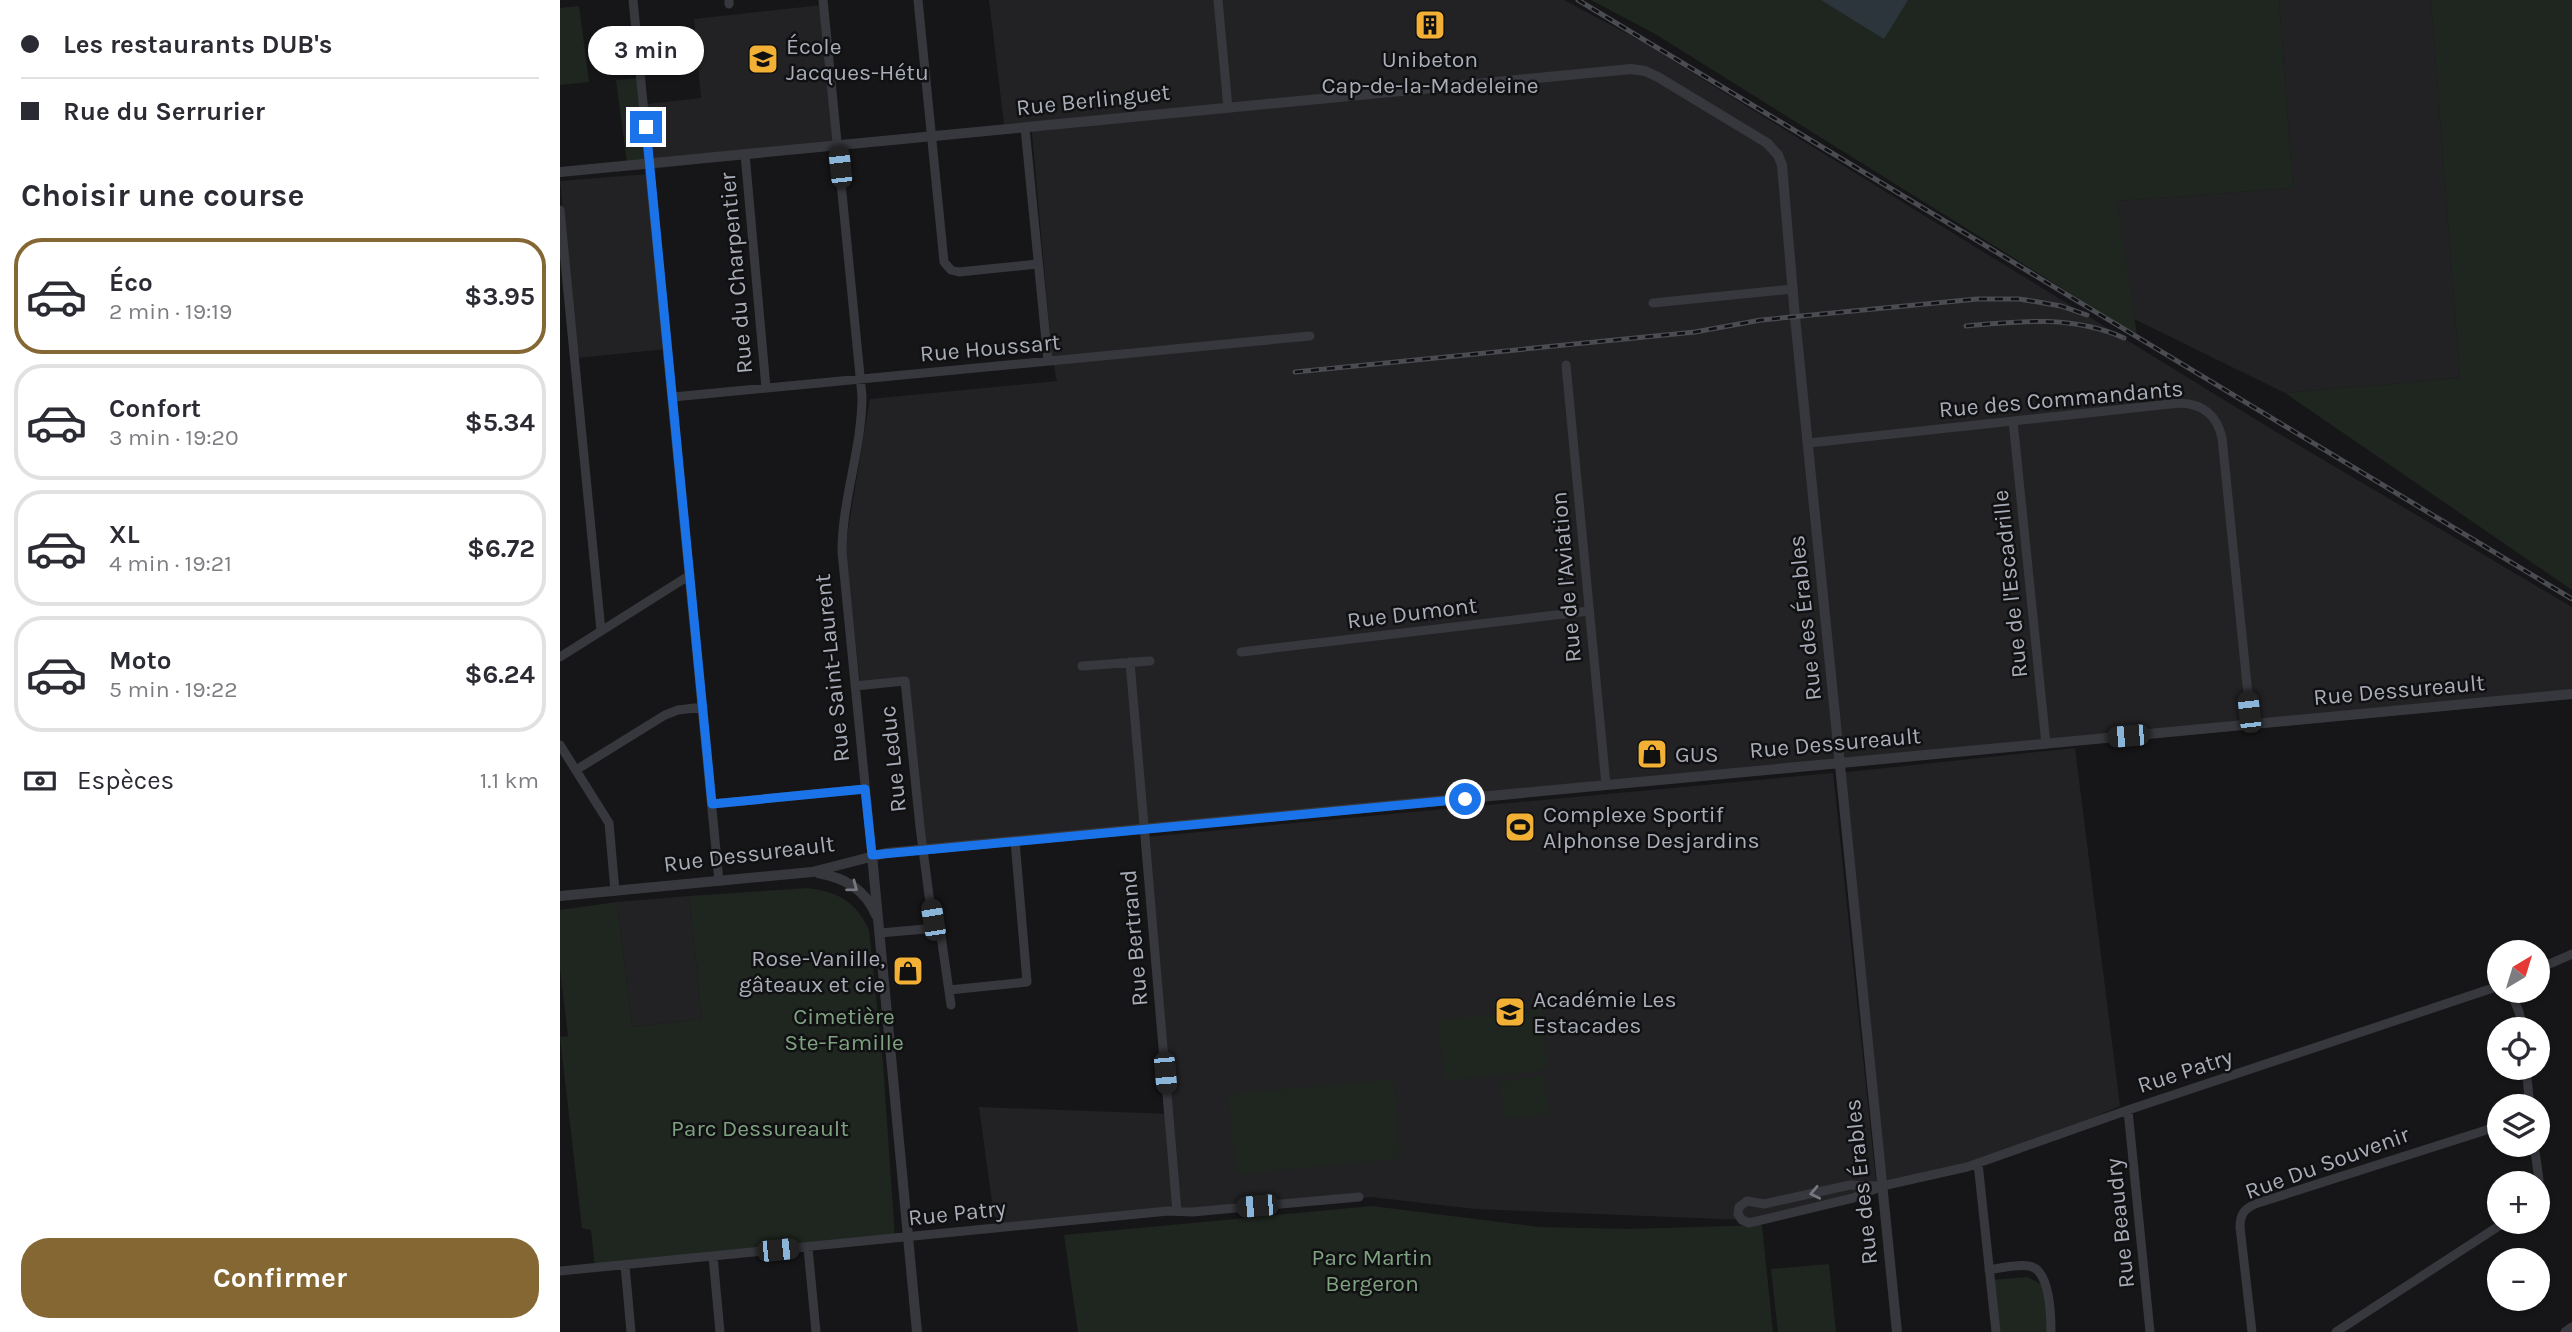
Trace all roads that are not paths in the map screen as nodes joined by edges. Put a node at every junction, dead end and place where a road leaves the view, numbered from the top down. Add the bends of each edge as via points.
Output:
1 (634, 0) edge
2 (823, 0) edge
3 (918, 0) edge
4 (1218, 0) edge
5 (1631, 69) joint
6 (1228, 108) junction
7 (1025, 128) junction
8 (932, 137) junction
9 (838, 145) junction
10 (745, 154) junction
11 (650, 163) junction
12 (560, 172) edge
13 (560, 210) edge
14 (1038, 264) junction
15 (1793, 289) junction
16 (1653, 303) dead end
17 (1310, 336) dead end
18 (1048, 361) junction
19 (1566, 365) dead end
20 (860, 379) junction
21 (766, 388) junction
22 (673, 397) junction
23 (2013, 421) junction
24 (1809, 443) junction
25 (690, 575) junction
26 (1588, 611) junction
27 (601, 631) junction
28 (1241, 652) dead end
29 (560, 657) edge
30 (1150, 661) dead end
31 (1130, 662) junction
32 (1082, 666) dead end
33 (855, 686) junction
34 (2572, 694) edge
35 (703, 707) junction
36 (2251, 724) junction
37 (2046, 744) junction
38 (560, 745) edge
39 (1840, 763) junction
40 (576, 770) junction
41 (1606, 785) junction
42 (865, 789) junction
43 (712, 804) junction
44 (1143, 829) junction
45 (1015, 841) junction
46 (924, 850) junction
47 (872, 855) junction
48 (812, 872) junction
49 (719, 881) junction
50 (615, 891) junction
51 (560, 896) edge
52 (879, 928) junction
53 (937, 928) junction
54 (2572, 954) edge
55 (2550, 964) edge
56 (949, 990) junction
57 (2487, 990) edge
58 (951, 1005) dead end
59 (2128, 1110) junction
60 (2487, 1129) edge
61 (1978, 1163) junction
62 (1882, 1186) junction
63 (1359, 1197) dead end
64 (1177, 1211) junction
65 (2487, 1234) edge
66 (908, 1237) junction
67 (808, 1248) junction
68 (713, 1257) junction
69 (625, 1265) junction
70 (1989, 1270) junction
71 (560, 1271) edge
72 (2572, 1328) edge
73 (632, 1332) edge
74 (720, 1332) edge
75 (816, 1332) edge
76 (917, 1332) edge
77 (1897, 1332) edge
78 (1996, 1332) edge
79 (2051, 1332) edge
80 (2150, 1332) edge
81 (2252, 1332) edge
82 (2336, 1332) edge
83 (2565, 1332) edge

1 - 11 street
2 - 9 street, Rue Saint-Laurent
3 - 8 street
4 - 6 street
5 - 6 street, Rue Berlinguet
5 - 15 street, Rue des Érables via 1658,77 1754,135 1778,155
6 - 7 street, Rue Berlinguet
7 - 8 street, Rue Berlinguet
7 - 14 street
8 - 9 street, Rue Berlinguet
8 - 14 street via 946,265 959,272
9 - 10 street, Rue Berlinguet
9 - 20 street, Rue Saint-Laurent
10 - 11 street, Rue Berlinguet
10 - 21 street, Rue du Charpentier
11 - 12 street, Rue Berlinguet
11 - 22 street
13 - 27 street
14 - 18 street
15 - 16 street
15 - 24 street, Rue des Érables
17 - 18 street, Rue Houssart
18 - 20 street, Rue Houssart
19 - 26 street, Rue de l'Aviation
20 - 21 street, Rue Houssart
20 - 33 street, Rue Saint-Laurent via 861,416 842,541
21 - 22 street, Rue Houssart
22 - 25 street
23 - 24 street, Rue des Commandants
23 - 36 street, Rue des Commandants via 2180,403 2198,406 2214,417 2222,438
23 - 37 street, Rue de l'Escadrille
24 - 39 street, Rue des Érables
25 - 27 street
25 - 35 street
26 - 28 street, Rue Dumont
26 - 41 street, Rue de l'Aviation
27 - 29 street
30 - 31 street
31 - 32 street
31 - 44 street, Rue Bertrand
33 - 42 street, Rue Saint-Laurent
33 - 46 street, Rue Leduc via 905,681
34 - 36 street, Rue Dessureault
35 - 40 street via 665,715
35 - 43 street
36 - 37 street, Rue Dessureault
37 - 39 street, Rue Dessureault
38 - 40 street
39 - 41 street, Rue Dessureault
39 - 62 street, Rue des Érables
40 - 50 street via 609,823
41 - 44 street, Rue Dessureault
42 - 43 street
42 - 47 street, Rue Saint-Laurent
43 - 49 street
44 - 45 street, Rue Dessureault
44 - 64 street, Rue Bertrand
45 - 46 street, Rue Dessureault
45 - 56 street via 1027,982
46 - 47 street, Rue Dessureault
46 - 53 street, Rue Leduc
47 - 48 street, Rue Dessureault
47 - 52 street, Rue Saint-Laurent
48 - 49 street, Rue Dessureault
48 -> 52 street via 853,885 868,901
49 - 50 street, Rue Dessureault
50 - 51 street, Rue Dessureault
52 - 53 street
52 - 66 street, Rue Saint-Laurent
53 - 56 street, Rue Leduc
54 - 55 street
56 - 58 street, Rue Leduc
57 - 59 street, Rue Patry
59 - 61 street, Rue Patry
59 - 80 street, Rue Beaudry
60 - 81 street, Rue Du Souvenir via 2248,1208 2240,1227
61 - 62 street, Rue Patry
61 - 70 street
62 -> 62 street, Rue Patry via 1850,1185 1763,1204 1747,1201 1738,1214 1749,1223 1853,1198
62 - 77 street, Rue des Érables
63 - 64 street, Rue Patry
64 - 66 street, Rue Patry
65 - 82 street
66 - 67 street, Rue Patry
66 - 76 street, Rue Saint-Laurent
67 - 68 street, Rue Patry
67 - 75 street
68 - 69 street, Rue Patry
68 - 74 street
69 - 71 street, Rue Patry
69 - 73 street
70 - 78 street
70 - 79 street via 2028,1265 2038,1270 2045,1281
72 - 83 street

